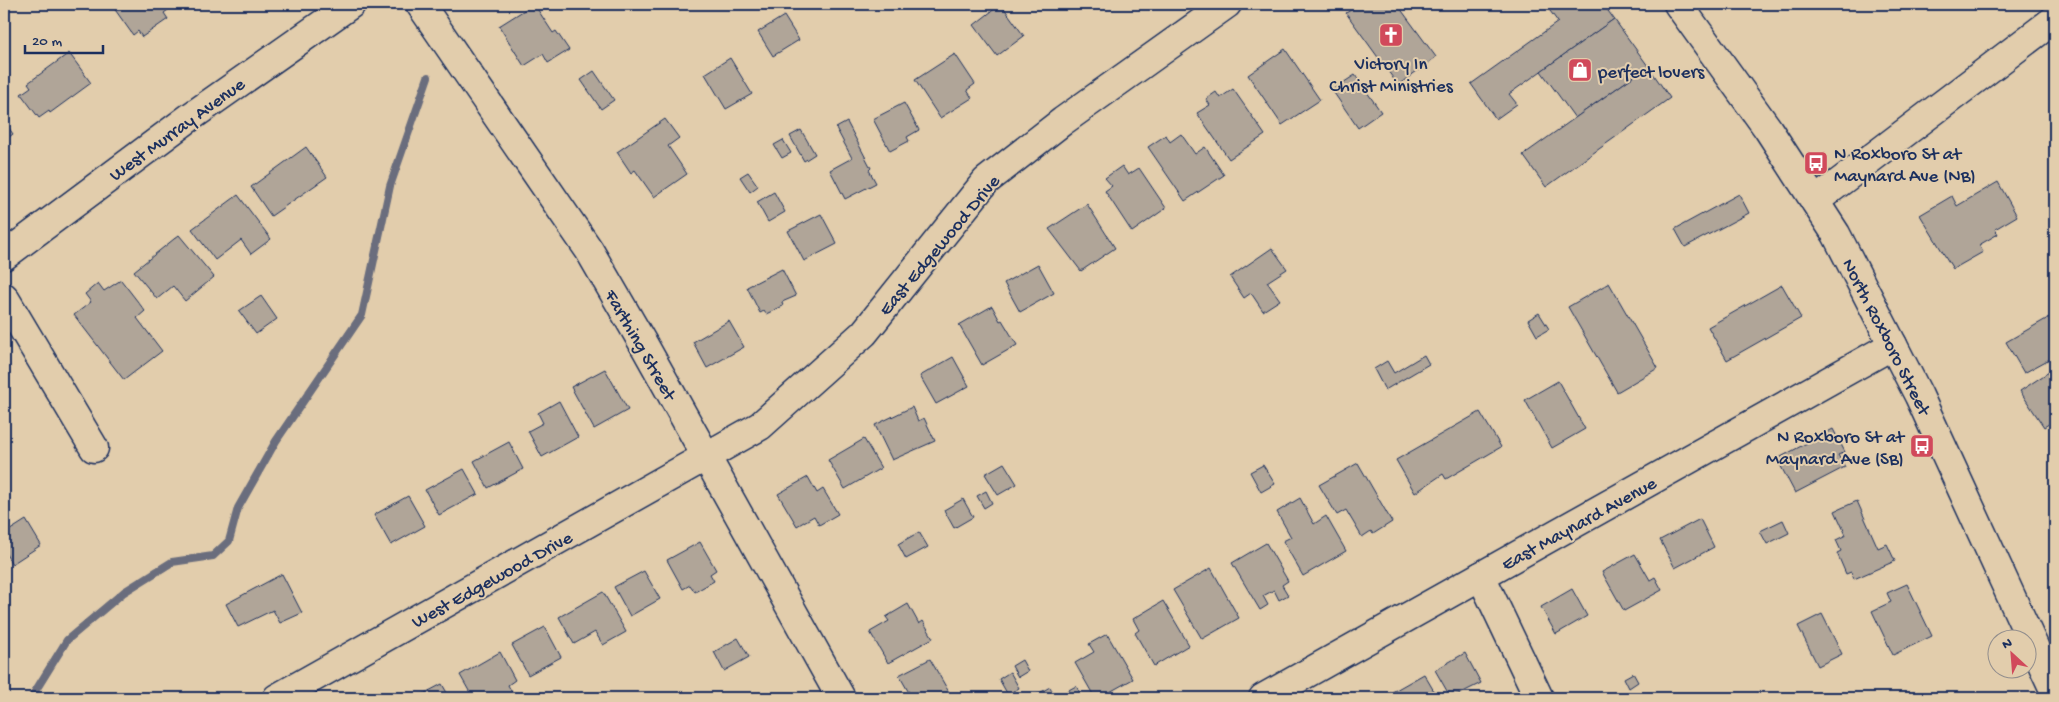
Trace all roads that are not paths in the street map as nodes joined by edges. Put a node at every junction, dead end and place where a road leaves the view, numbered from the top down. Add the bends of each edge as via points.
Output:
1 (351, 4) edge
2 (420, 4) edge
3 (1227, 4) edge
4 (1678, 4) edge
5 (2055, 19) edge
6 (1814, 201) junction
7 (4, 256) edge
8 (4, 297) edge
9 (1893, 345) junction
10 (94, 448) dead end
11 (706, 457) junction
12 (1481, 576) junction
13 (2055, 692) edge
14 (277, 698) edge
15 (841, 698) edge
16 (1263, 698) edge
17 (1539, 698) edge

1 - 7 street, West Murray Avenue via 189,118
2 - 11 street, Farthing Street via 589,250
3 - 11 street, East Edgewood Drive via 986,180 864,333 760,426
4 - 6 street, North Roxboro Street via 1768,129
5 - 6 street
6 - 9 street, North Roxboro Street via 1836,234
8 - 10 street
9 - 12 street, East Maynard Avenue
9 - 13 street, North Roxboro Street
11 - 14 street, West Edgewood Drive
11 - 15 street, Farthing Street
12 - 16 street, East Maynard Avenue
12 - 17 street

